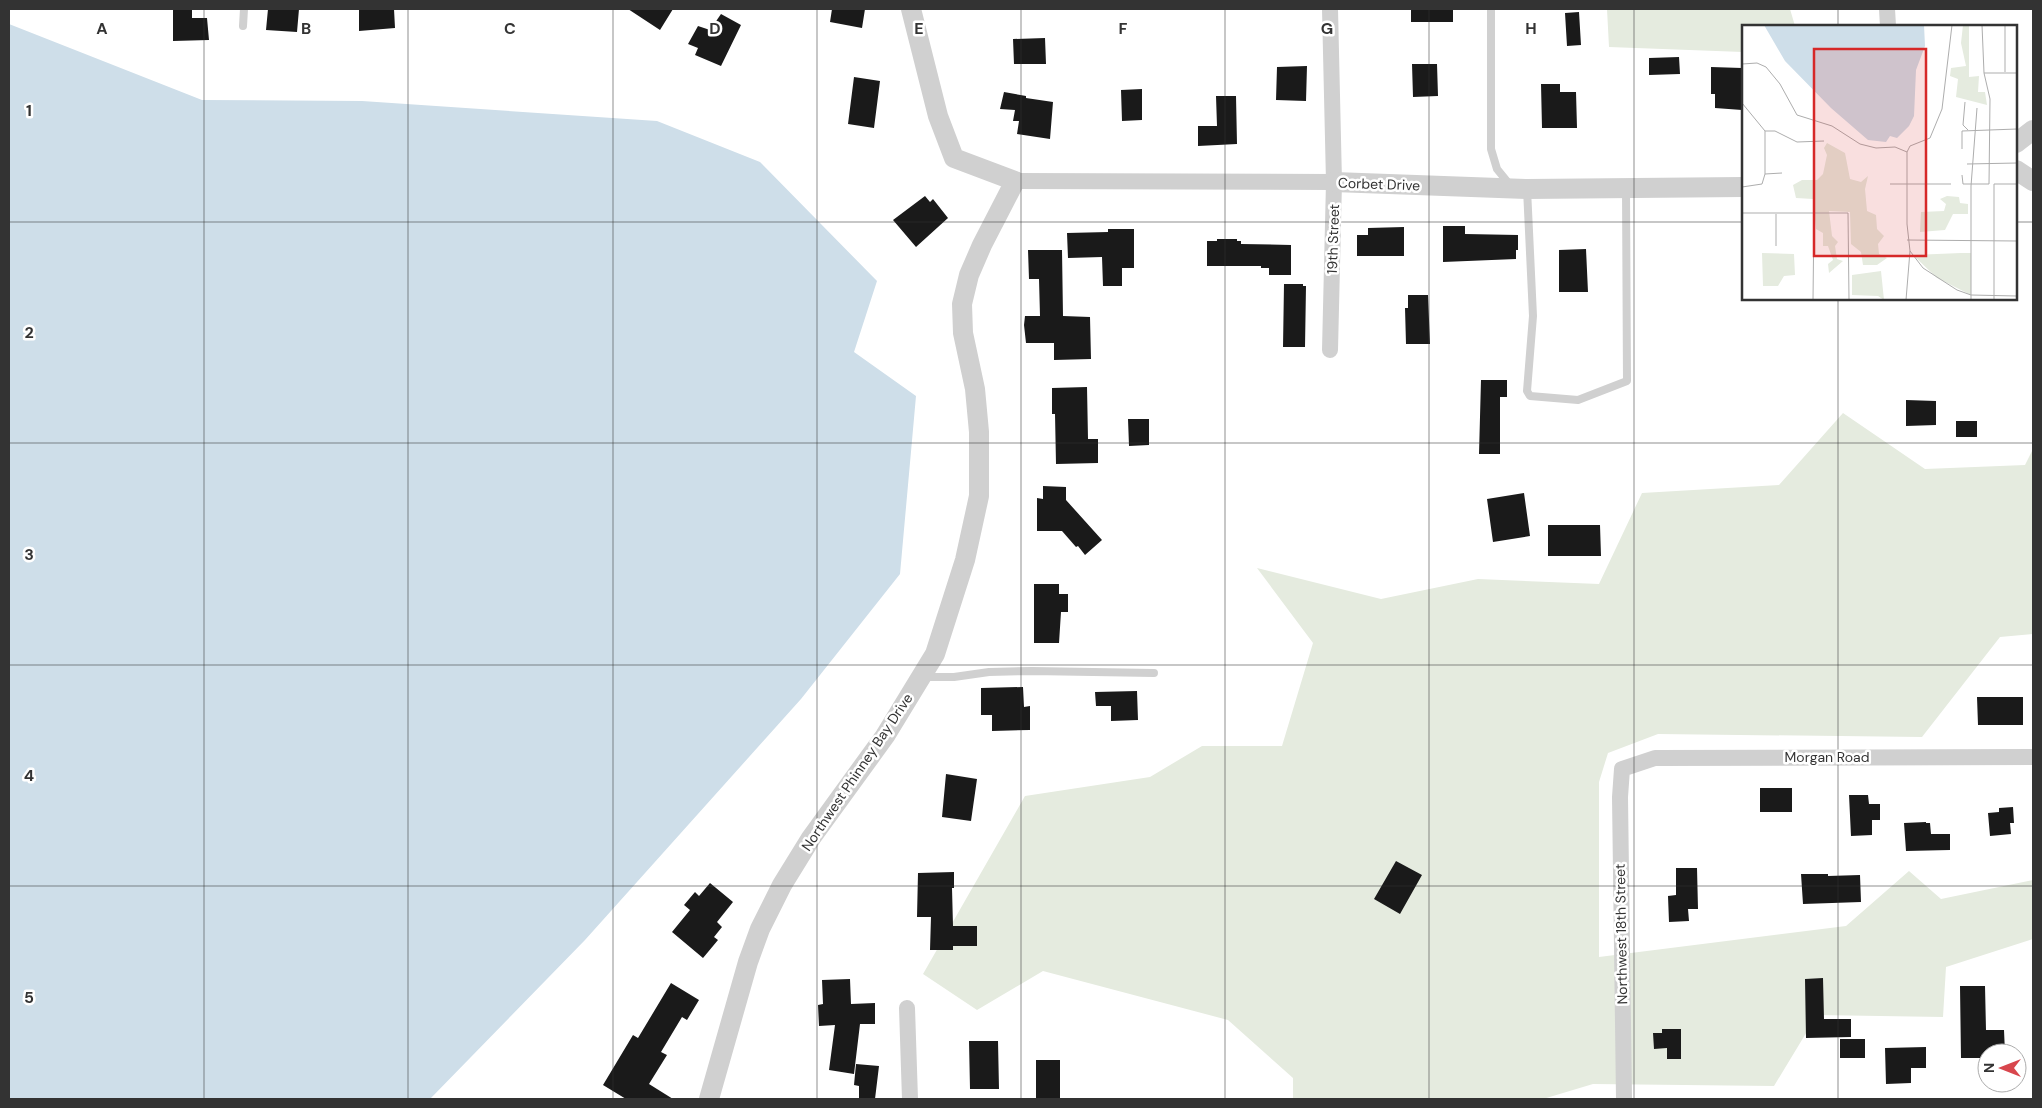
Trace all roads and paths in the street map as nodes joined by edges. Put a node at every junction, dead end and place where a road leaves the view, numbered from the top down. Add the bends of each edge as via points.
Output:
1 (244, 9) edge
2 (911, 9) edge
3 (1330, 9) edge
4 (1491, 9) edge
5 (1888, 9) edge
6 (1888, 25) edge
7 (243, 26) dead end
8 (2033, 130) edge
9 (2017, 143) edge
10 (2017, 171) edge
11 (2033, 180) edge
12 (1015, 181) junction
13 (1334, 182) junction
14 (1742, 187) edge
15 (1626, 188) junction
16 (1520, 189) junction
17 (1330, 350) dead end
18 (1154, 673) dead end
19 (921, 677) junction
20 (2033, 756) edge
21 (1622, 769) joint
22 (907, 1008) dead end
23 (709, 1099) edge
24 (910, 1099) edge
25 (1624, 1099) edge

1 - 7 lane
2 - 12 street via 938,116 954,158
3 - 13 street, 19th Street
4 - 16 lane via 1492,149 1497,169
5 - 6 street
8 - 9 street
10 - 11 street
12 - 13 street, Corbet Drive
12 - 19 street, Northwest Phinney Bay Drive via 969,275 962,304 963,333 975,389 978,496 965,560 935,654
13 - 16 street, Corbet Drive
13 - 17 street, 19th Street
14 - 15 street, Corbet Drive
15 - 16 street, Corbet Drive
15 - 16 lane via 1627,381 1578,400 1530,396 1527,391 1533,316
18 - 19 lane via 1024,671
19 - 23 street, Northwest Phinney Bay Drive via 885,736 782,885 748,962
20 - 21 street, Morgan Road via 1656,758
21 - 25 street, Northwest 18th Street
22 - 24 street

